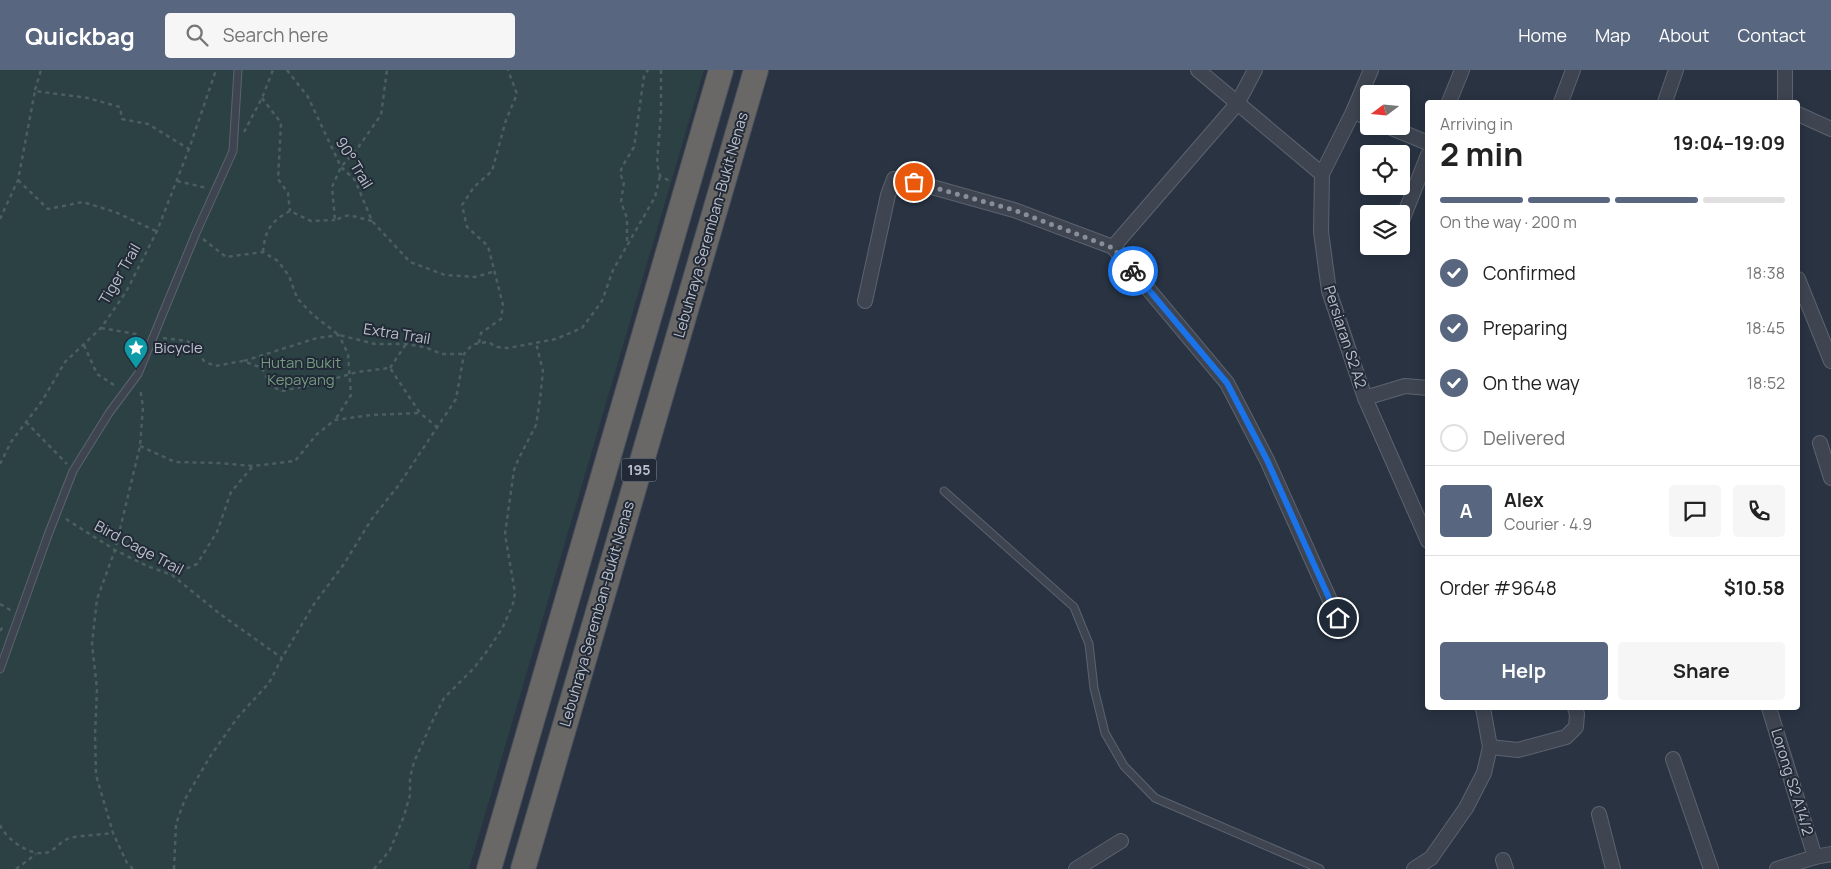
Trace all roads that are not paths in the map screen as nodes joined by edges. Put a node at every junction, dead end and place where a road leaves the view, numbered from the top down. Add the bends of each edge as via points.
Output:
1 (238, 70) edge
2 (721, 70) edge
3 (756, 70) edge
4 (1198, 70) edge
5 (1255, 70) edge
6 (1370, 70) edge
7 (1462, 70) edge
8 (1573, 70) edge
9 (1676, 70) edge
10 (1785, 70) edge
11 (1450, 100) edge
12 (1562, 100) edge
13 (1666, 100) edge
14 (1785, 100) edge
15 (1237, 104) junction
16 (1353, 112) junction
17 (1360, 115) edge
18 (1800, 115) edge
19 (1831, 129) edge
20 (1409, 135) edge
21 (1425, 142) edge
22 (1425, 163) edge
23 (1322, 174) junction
24 (1408, 205) edge
25 (1113, 248) junction
26 (1800, 284) edge
27 (865, 301) dead end
28 (1831, 361) edge
29 (1425, 388) edge
30 (1365, 398) junction
31 (1820, 443) dead end
32 (1831, 478) edge
33 (944, 491) dead end
34 (1425, 534) edge
35 (1338, 618) dead end
36 (0, 669) edge
37 (1483, 710) edge
38 (1576, 710) edge
39 (1770, 710) edge
40 (1490, 747) junction
41 (1673, 759) dead end
42 (1599, 814) dead end
43 (1122, 841) dead end
44 (1831, 854) edge
45 (1815, 856) junction
46 (489, 869) edge
47 (523, 869) edge
48 (1076, 869) edge
49 (1320, 869) edge
50 (1414, 869) edge
51 (1613, 869) edge
52 (1711, 869) edge
53 (1776, 869) edge

1 - 36 lane via 233,151 138,374 73,471
2 - 46 highway, 195
3 - 47 highway, Lebuhraya Seremban-Bukit Nenas / 195
4 - 15 street
5 - 15 street
6 - 16 street, Persiaran S2 A2
7 - 11 street
8 - 12 street
9 - 13 street
10 - 14 street
15 - 23 street
15 - 25 street
16 - 17 street
16 - 23 street, Persiaran S2 A2
18 - 19 street
20 - 21 street
22 - 24 street
23 - 30 street, Persiaran S2 A2 via 1321,232 1329,291
25 - 27 street via 1014,210 894,179
25 - 35 street via 1227,383 1267,460
26 - 28 street
29 - 30 street via 1405,386
30 - 34 street, Persiaran S2 A2
31 - 32 street
33 - 49 lane via 1074,607 1089,644 1094,688 1105,733 1124,766 1155,798
37 - 40 street
38 - 40 street via 1576,727 1566,737 1518,750
39 - 45 street, Lorong S2 A14/2
40 - 50 street via 1484,774 1466,808 1431,858
41 - 52 street
42 - 51 street
43 - 48 street
44 - 45 street
45 - 53 street

